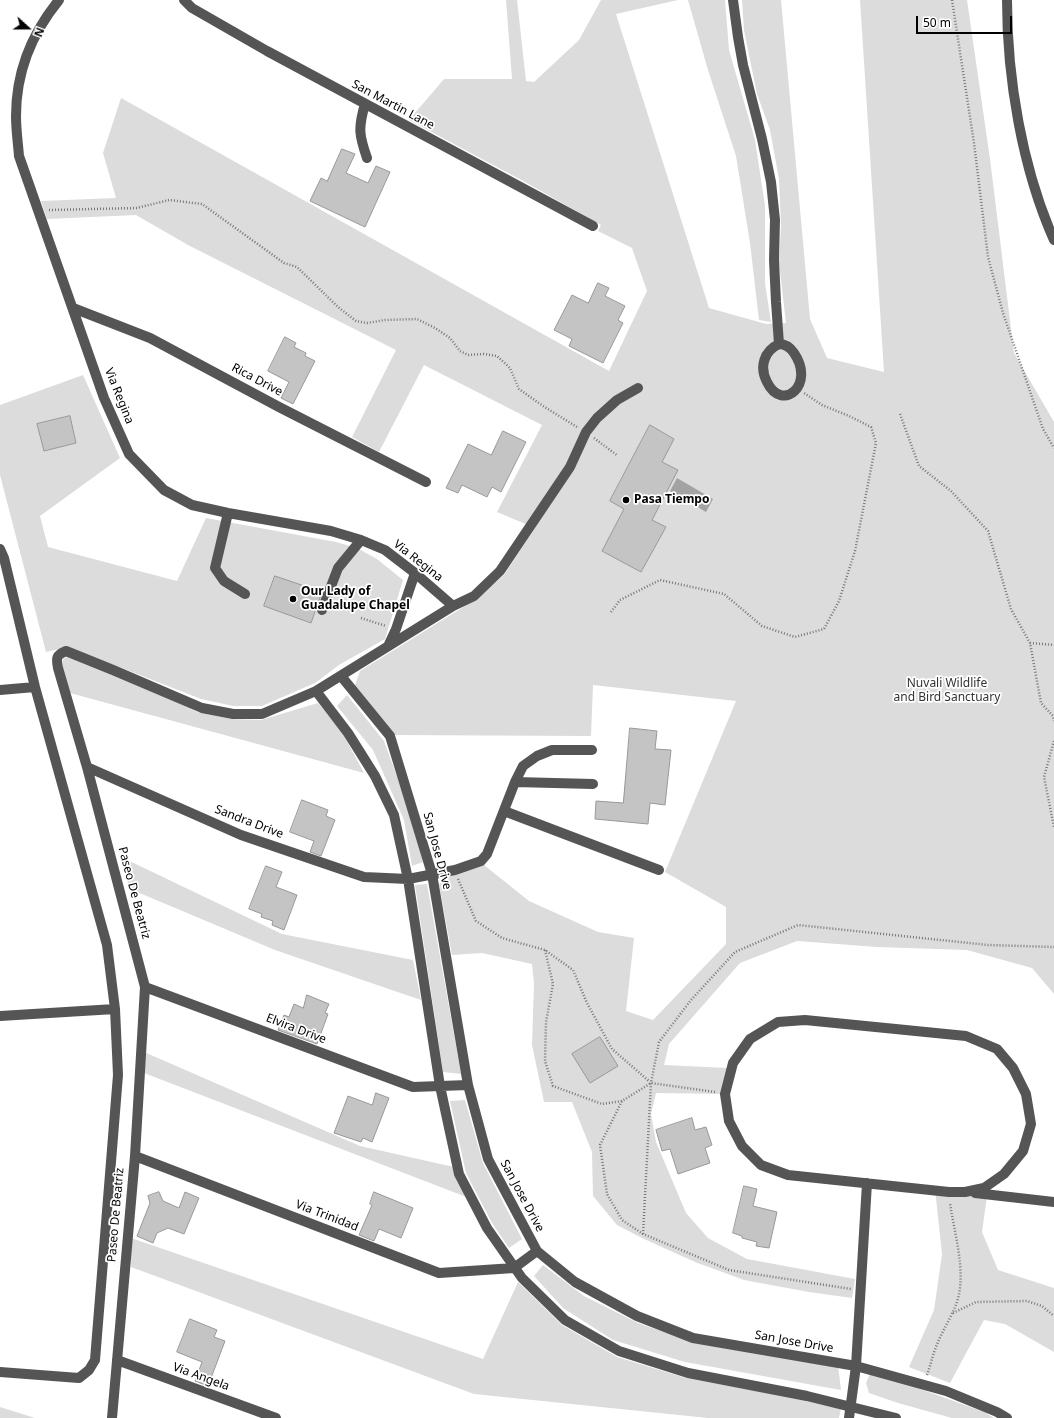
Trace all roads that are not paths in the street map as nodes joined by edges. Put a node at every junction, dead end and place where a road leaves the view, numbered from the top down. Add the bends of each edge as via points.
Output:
1 (59, 0) edge
2 (184, 0) edge
3 (733, 0) edge
4 (1007, 0) edge
5 (364, 104) junction
6 (367, 158) dead end
7 (593, 226) dead end
8 (1054, 240) edge
9 (73, 308) junction
10 (779, 344) junction
11 (638, 388) dead end
12 (426, 482) dead end
13 (228, 513) junction
14 (361, 540) junction
15 (0, 549) edge
16 (415, 573) junction
17 (245, 594) dead end
18 (453, 606) junction
19 (322, 610) dead end
20 (389, 644) junction
21 (341, 676) junction
22 (35, 687) junction
23 (0, 690) edge
24 (316, 691) junction
25 (592, 750) dead end
26 (87, 767) junction
27 (515, 782) junction
28 (593, 784) dead end
29 (504, 810) junction
30 (659, 870) dead end
31 (432, 874) junction
32 (408, 879) junction
33 (145, 987) junction
34 (115, 1009) junction
35 (0, 1016) edge
36 (468, 1085) junction
37 (440, 1086) junction
38 (134, 1156) junction
39 (867, 1183) junction
40 (965, 1192) junction
41 (1054, 1202) edge
42 (537, 1251) junction
43 (514, 1268) junction
44 (118, 1360) junction
45 (856, 1366) junction
46 (0, 1372) edge
47 (850, 1406) junction
48 (112, 1418) edge
49 (276, 1418) edge
50 (849, 1418) edge
51 (896, 1418) edge
52 (1007, 1418) edge

1 - 9 street, Via Regina via 37,32 22,68 16,117 19,156
2 - 5 street, San Martin Lane via 192,8
3 - 10 street via 743,65 771,182 775,220 774,260
4 - 8 street via 1007,34 1014,97 1037,195
5 - 6 street via 360,135
5 - 7 street, San Martin Lane
9 - 12 street, Rica Drive via 150,338
9 - 13 street, Via Regina via 104,398 129,454 164,490 192,505
10 - 10 street via 766,353 764,375 771,389 789,395 798,388 802,369 791,348
11 - 18 street via 617,400 586,432 570,467 500,570 474,596
13 - 14 street, Via Regina via 331,531
13 - 17 street via 215,568 224,582
14 - 16 street, Via Regina via 385,550
14 - 19 street via 338,568
15 - 22 street
16 - 18 street, Via Regina
16 - 20 street
18 - 20 street
20 - 21 street
21 - 24 street
21 - 31 street, San Jose Drive via 390,736
22 - 23 street
22 - 34 street via 107,945
24 - 26 street, Paseo De Beatriz via 262,714 225,712 202,708 66,651 56,659
24 - 32 street via 348,733 375,776 394,816
25 - 27 street, Sandra Drive via 552,750 537,756 523,766
26 - 32 street, Sandra Drive via 241,835 364,877
26 - 33 street, Paseo De Beatriz
27 - 28 street
27 - 29 street, Sandra Drive
29 - 30 street
29 - 31 street, Sandra Drive via 487,854 481,861 455,870
31 - 32 street, Sandra Drive
31 - 36 street, San Jose Drive
32 - 37 street
33 - 37 street, Elvira Drive via 413,1087
33 - 38 street, Paseo De Beatriz
34 - 35 street
34 - 46 street via 118,1075 95,1360 89,1370 79,1378
36 - 37 street, Elvira Drive
36 - 42 street, San Jose Drive via 488,1159
37 - 43 street via 459,1174 486,1228
38 - 43 street, Via Trinidad via 439,1273
38 - 44 street, Paseo De Beatriz
39 - 40 street
39 - 40 street via 788,1175 762,1165 742,1146 729,1121 726,1094 733,1063 750,1039 778,1022 805,1020 966,1036 997,1049 1014,1068 1026,1094 1030,1124 1023,1151 1004,1174 984,1188
39 - 45 street
40 - 41 street
42 - 43 street
42 - 45 street, San Jose Drive via 575,1282 637,1316 693,1338
43 - 47 street via 564,1320 619,1351 688,1373
44 - 48 street, Paseo De Beatriz
44 - 49 street, Via Angela
45 - 47 street
45 - 52 street, San Jose Drive via 946,1390
47 - 50 street
47 - 51 street

